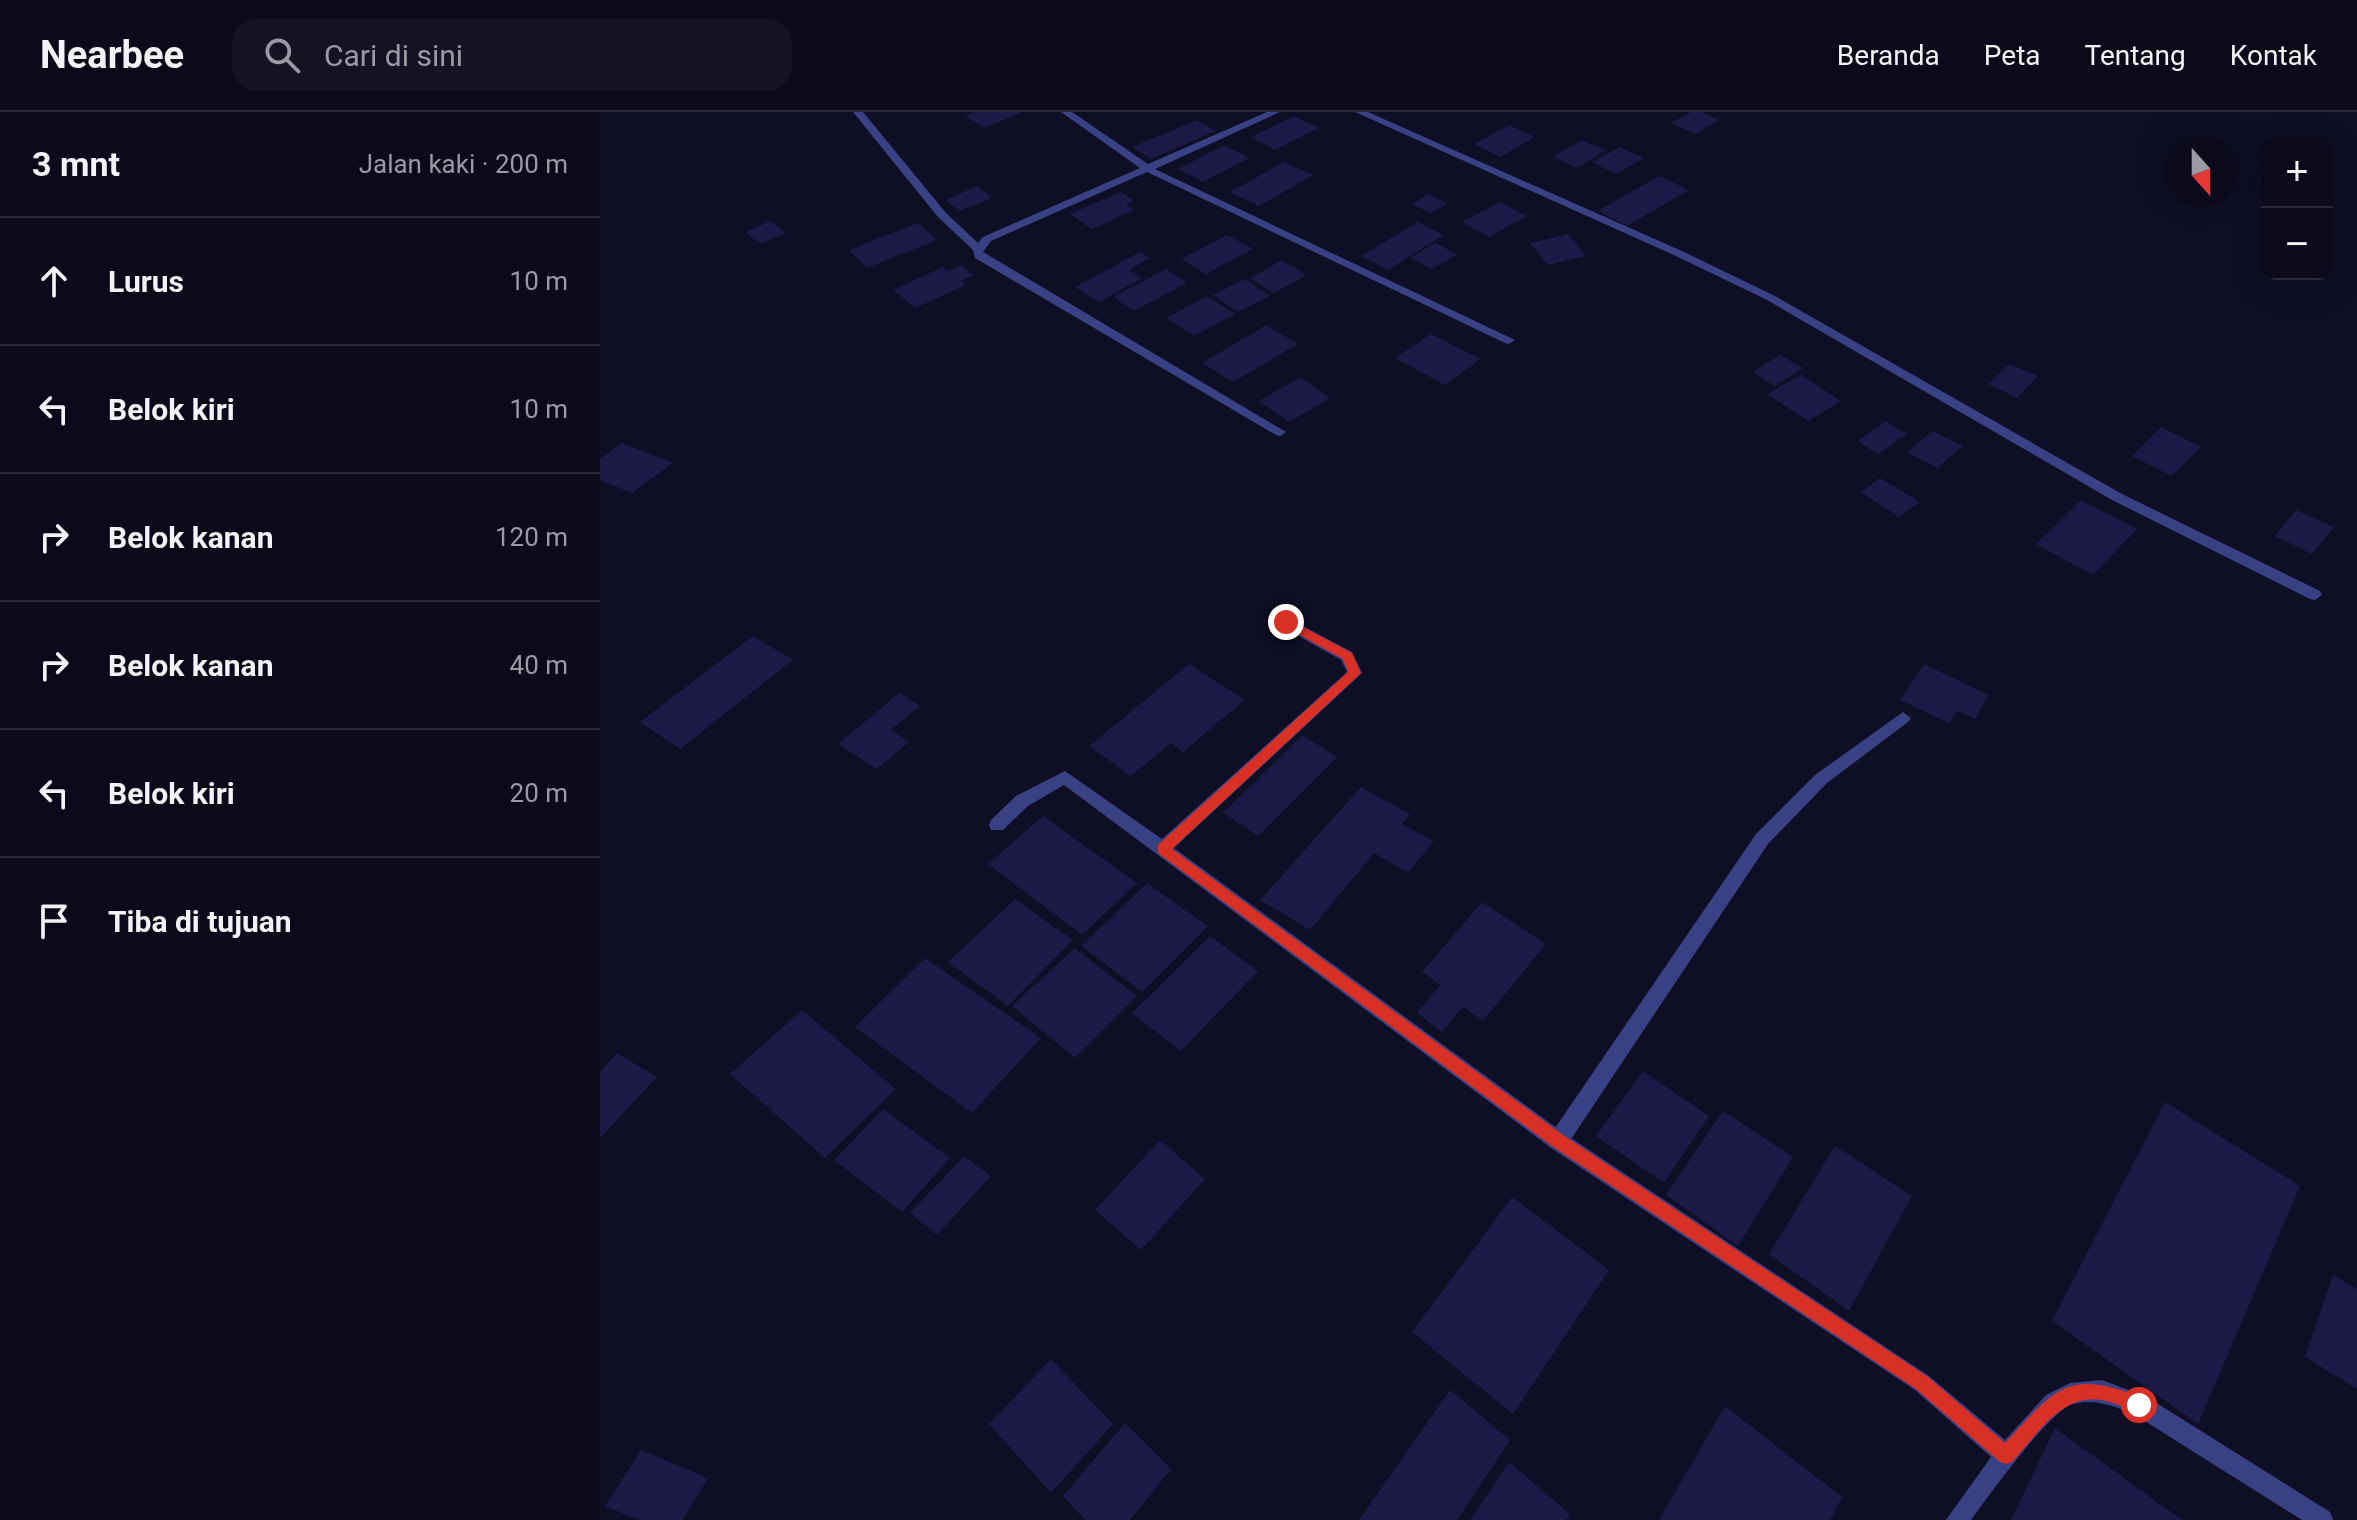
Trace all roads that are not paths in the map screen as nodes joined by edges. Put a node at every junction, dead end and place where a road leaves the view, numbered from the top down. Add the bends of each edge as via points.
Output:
1 (858, 112) edge
2 (1066, 112) edge
3 (1275, 112) edge
4 (1360, 112) edge
5 (1148, 169) junction
6 (977, 248) junction
7 (1509, 340) dead end
8 (1280, 432) dead end
9 (2315, 595) dead end
10 (1286, 622) dead end
11 (1903, 718) dead end
12 (997, 825) dead end
13 (1162, 849) junction
14 (1558, 1141) junction
15 (2006, 1455) junction
16 (1957, 1520) edge
17 (2322, 1520) edge

1 - 6 street via 942,215
2 - 5 street
3 - 5 street
4 - 9 street via 1771,298 2117,497
5 - 6 street
5 - 7 street
6 - 8 street via 979,256
10 - 13 street via 1347,656 1355,673
11 - 14 street via 1821,779 1762,839
12 - 13 street via 1022,801 1065,777
13 - 14 street
14 - 15 street via 1922,1383
15 - 16 street
15 - 17 street via 2054,1403 2070,1394 2102,1391 2139,1405

